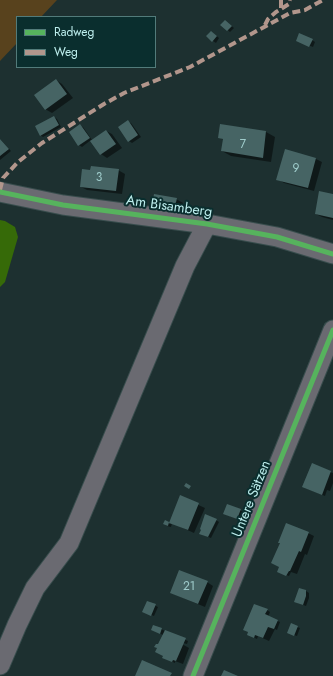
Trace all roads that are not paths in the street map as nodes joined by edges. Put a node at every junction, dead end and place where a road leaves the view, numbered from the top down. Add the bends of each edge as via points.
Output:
1 (0, 192) edge
2 (207, 224) junction
3 (333, 254) edge
4 (333, 330) edge
5 (0, 665) edge
6 (193, 676) edge

1 - 2 street, Am Bisamberg via 63,205
2 - 3 street, Am Bisamberg via 277,237
2 - 5 street via 185,266 69,543 35,588
4 - 6 street, Untere Sätzen

